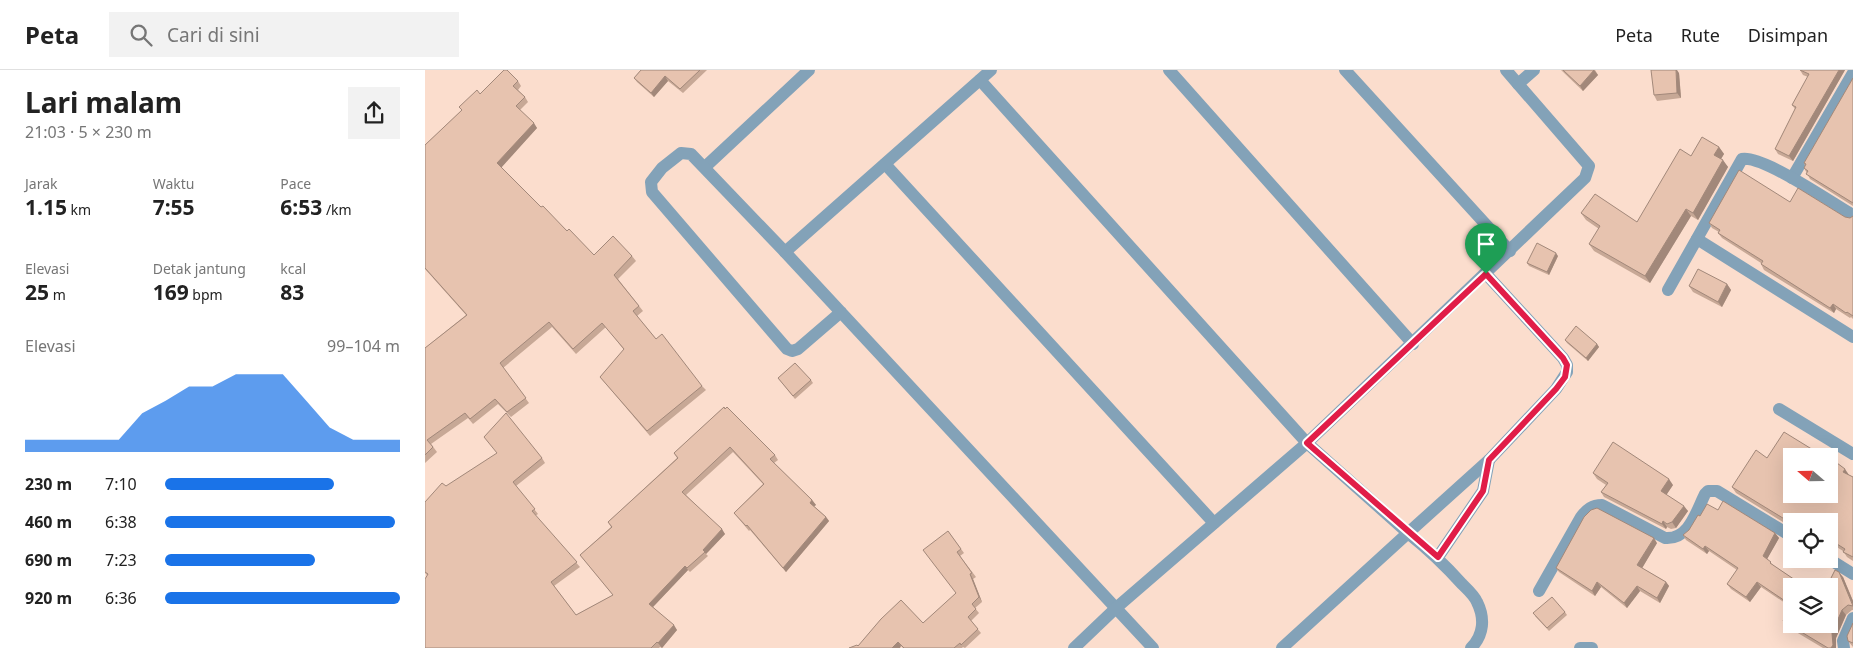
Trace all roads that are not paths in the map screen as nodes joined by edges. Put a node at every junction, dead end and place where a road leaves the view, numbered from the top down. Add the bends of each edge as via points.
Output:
1 (809, 70) edge
2 (991, 70) edge
3 (1169, 70) edge
4 (1345, 70) edge
5 (1506, 70) edge
6 (1534, 70) edge
7 (1853, 73) edge
8 (980, 80) junction
9 (1518, 84) junction
10 (885, 164) junction
11 (705, 167) junction
12 (1792, 178) junction
13 (1853, 216) edge
14 (1697, 239) junction
15 (1511, 251) junction
16 (785, 252) junction
17 (1486, 274) junction
18 (1669, 290) dead end
19 (841, 312) junction
20 (1853, 337) edge
21 (1413, 344) junction
22 (1779, 409) dead end
23 (1307, 443) junction
24 (1853, 454) edge
25 (1489, 460) junction
26 (1214, 523) junction
27 (1783, 531) edge
28 (1409, 533) junction
29 (1438, 557) junction
30 (1838, 565) edge
31 (1853, 574) edge
32 (1539, 592) dead end
33 (1116, 608) junction
34 (1853, 618) edge
35 (1074, 648) edge
36 (1153, 648) edge
37 (1281, 648) edge
38 (1471, 648) edge
39 (1580, 648) edge
40 (1592, 648) edge
41 (1844, 648) edge

1 - 11 street
2 - 8 street
3 - 21 street
4 - 15 street
5 - 9 street
6 - 9 street
7 - 12 street
8 - 10 street
8 - 23 street
9 - 15 street via 1589,166 1585,178
10 - 16 street
10 - 26 street
11 - 16 street
11 - 19 street via 691,154 681,153 651,182 652,192 787,349 798,349
12 - 13 street
12 - 14 street via 1753,159 1742,159
14 - 18 street
14 - 20 street
15 - 17 street
16 - 19 street
17 - 21 street
17 - 25 street via 1567,365 1567,372 1556,389
19 - 33 street
21 - 23 street
22 - 24 street
23 - 26 street
23 - 28 street
25 - 28 street
25 - 29 street via 1483,491
26 - 33 street
27 - 32 street via 1717,491 1705,494 1687,529 1673,539 1665,538 1602,505 1595,505 1581,517
28 - 29 street
28 - 37 street
29 - 38 street via 1477,600 1483,630
30 - 31 street
33 - 35 street
33 - 36 street
34 - 41 street via 1843,641
39 - 40 street

